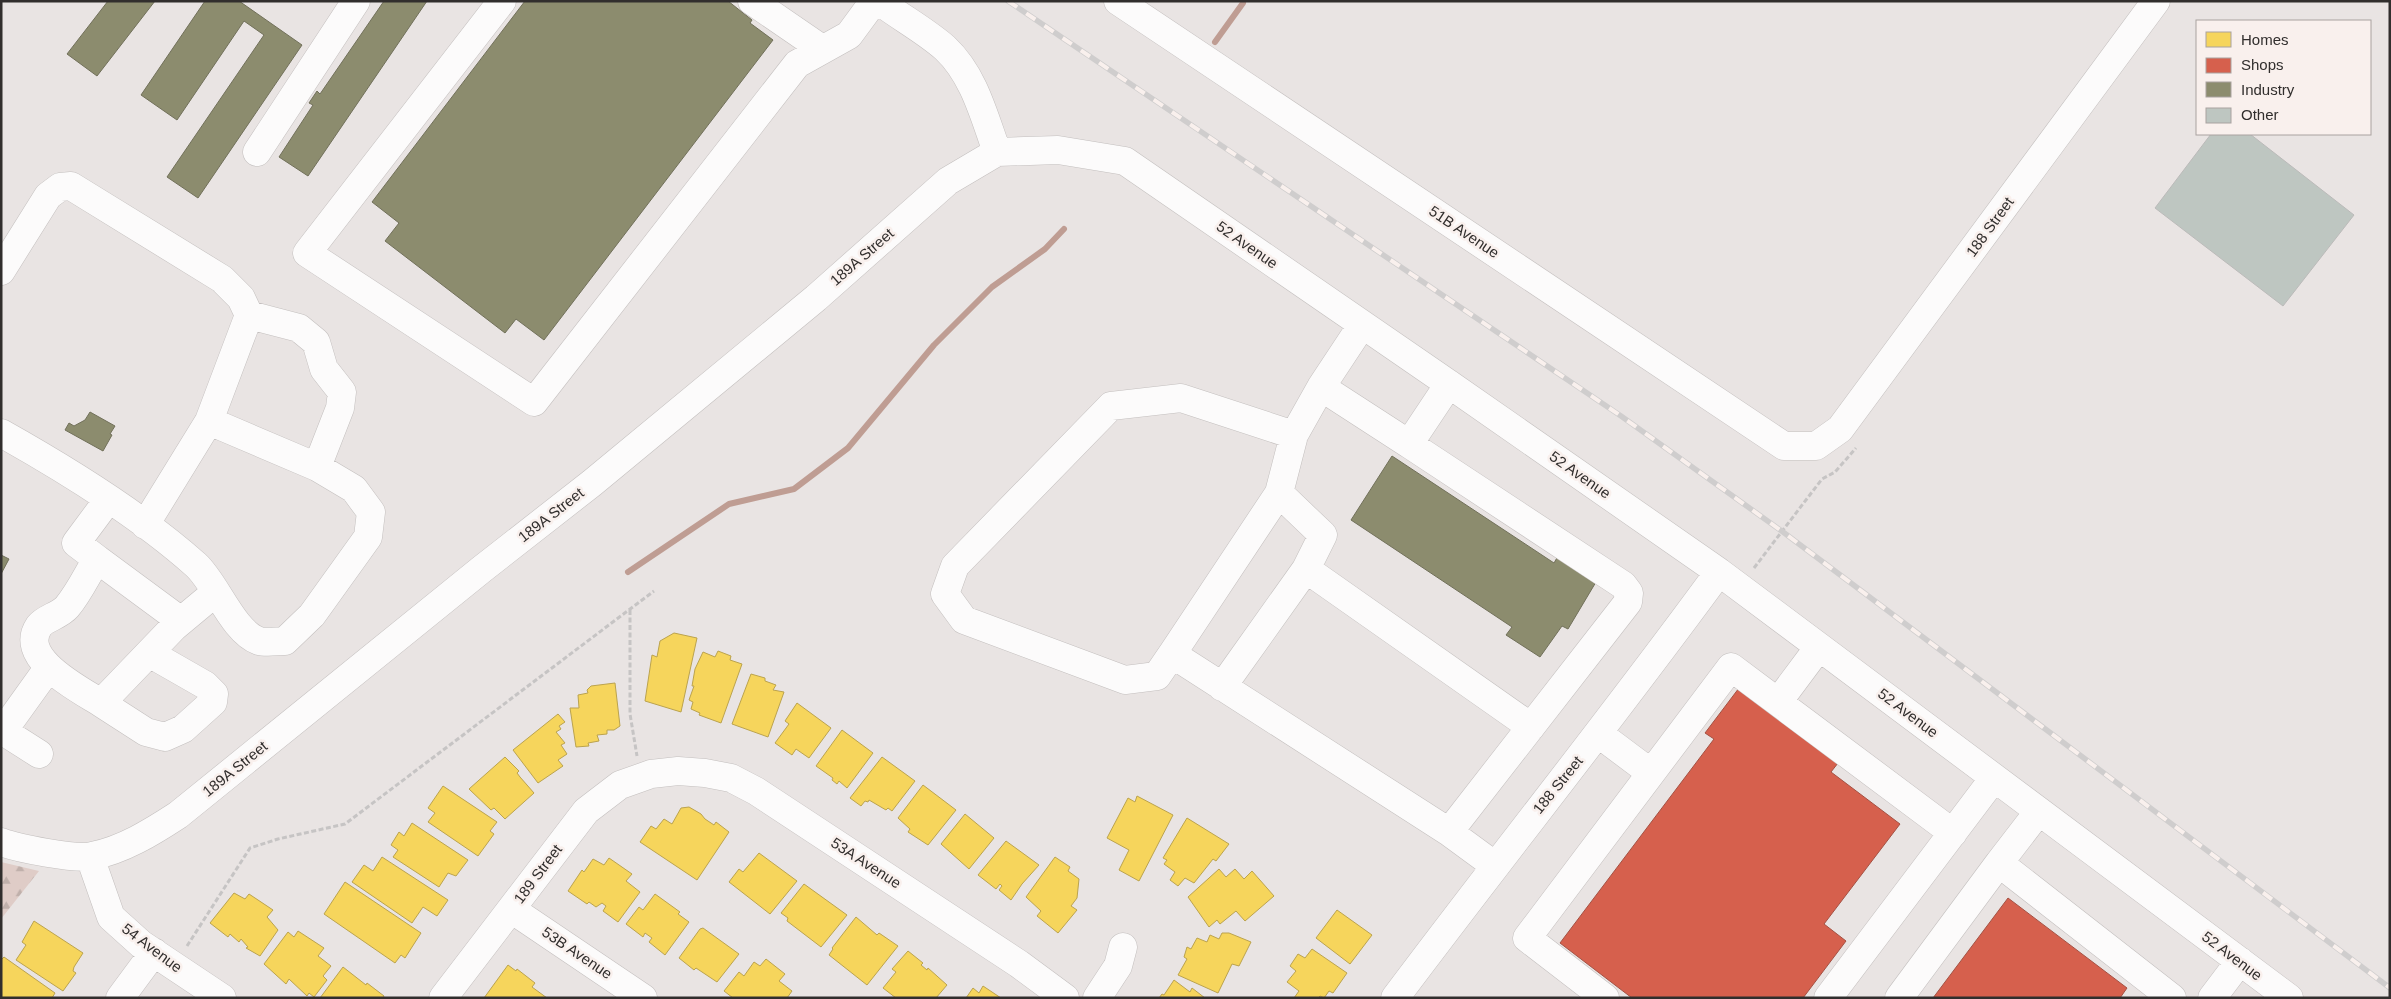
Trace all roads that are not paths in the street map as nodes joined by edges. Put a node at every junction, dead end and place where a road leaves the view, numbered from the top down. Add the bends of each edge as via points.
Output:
1 (356, 1) edge
2 (502, 1) edge
3 (752, 1) edge
4 (874, 1) edge
5 (879, 1) edge
6 (1118, 1) edge
7 (2156, 1) edge
8 (822, 49) junction
9 (257, 152) dead end
10 (997, 152) junction
11 (1, 270) edge
12 (249, 315) junction
13 (1362, 325) junction
14 (1449, 384) junction
15 (1321, 387) junction
16 (209, 421) junction
17 (1, 432) edge
18 (1294, 436) junction
19 (1409, 444) junction
20 (1816, 446) joint
21 (317, 467) junction
22 (1279, 493) junction
23 (108, 500) junction
24 (145, 525) junction
25 (97, 559) junction
26 (1306, 569) junction
27 (1719, 572) junction
28 (216, 592) junction
29 (182, 622) junction
30 (1819, 646) junction
31 (149, 653) junction
32 (1172, 654) junction
33 (49, 667) junction
34 (1222, 687) junction
35 (1778, 702) junction
36 (101, 703) junction
37 (1531, 727) junction
38 (1599, 734) junction
39 (39, 754) dead end
40 (1651, 773) junction
41 (645, 776) joint
42 (1994, 778) junction
43 (2040, 811) junction
44 (1449, 832) junction
45 (1953, 833) junction
46 (1, 842) edge
47 (90, 857) junction
48 (1999, 864) junction
49 (1494, 866) junction
50 (512, 909) junction
51 (1123, 947) dead end
52 (154, 952) junction
53 (2240, 961) junction
54 (120, 998) edge
55 (222, 998) edge
56 (443, 998) edge
57 (643, 998) edge
58 (1065, 998) edge
59 (1098, 998) edge
60 (1395, 998) edge
61 (1605, 998) edge
62 (1828, 998) edge
63 (1898, 998) edge
64 (2172, 998) edge
65 (2212, 998) edge
66 (2289, 998) edge

1 - 9 street
2 - 8 street via 307,253 534,402 797,64
3 - 8 street
4 - 8 street via 849,35
5 - 10 street via 946,49 962,69 974,88
6 - 20 street, 51B Avenue via 1784,446
7 - 20 street, 188 Street via 1840,429
10 - 13 street, 52 Avenue via 1058,150 1125,161
10 - 47 street, 189A Street via 948,181 816,298 691,401 178,815 152,832
11 - 12 street via 48,196 60,187 71,186 222,279 241,298
12 - 16 street
12 - 21 street via 299,328 316,342 324,369 342,392 340,408
13 - 14 street, 52 Avenue
13 - 15 street
14 - 19 street
14 - 27 street, 52 Avenue
15 - 18 street
15 - 19 street
16 - 21 street
16 - 24 street
17 - 23 street
18 - 22 street
18 - 32 street via 1181,398 1111,406 954,566 945,594 964,620 1125,680 1157,676
19 - 37 street via 1624,585 1629,593 1628,602
21 - 28 street via 354,489 371,512 368,536 312,616 285,642 258,641 240,627
22 - 26 street via 1323,535
22 - 32 street
23 - 24 street
23 - 25 street via 76,543
24 - 28 street via 198,567
25 - 29 street
25 - 33 street via 66,608 40,624 34,633 34,648
26 - 34 street
26 - 37 street
27 - 30 street, 52 Avenue
27 - 38 street, 188 Street
28 - 29 street
29 - 31 street
30 - 35 street
30 - 42 street, 52 Avenue
31 - 36 street
31 - 36 street via 205,685 214,694 213,702 183,729 165,737 146,732
32 - 34 street
33 - 36 street
33 - 39 street via 3,731
34 - 44 street
35 - 40 street via 1731,667
35 - 45 street
37 - 44 street
38 - 40 street
38 - 49 street, 188 Street
40 - 61 street via 1527,938
41 - 50 street, 189 Street via 620,785 586,811
41 - 58 street, 53A Avenue via 678,771 706,772 731,778 756,791
42 - 43 street, 52 Avenue
42 - 45 street
43 - 48 street
43 - 53 street, 52 Avenue
44 - 49 street
45 - 62 street
46 - 47 street
47 - 52 street, 54 Avenue via 111,917 125,932
48 - 63 street
48 - 64 street
49 - 60 street, 188 Street
50 - 56 street, 189 Street
50 - 57 street, 53B Avenue
51 - 59 street via 1118,966
52 - 54 street
52 - 55 street, 54 Avenue
53 - 65 street
53 - 66 street, 52 Avenue

